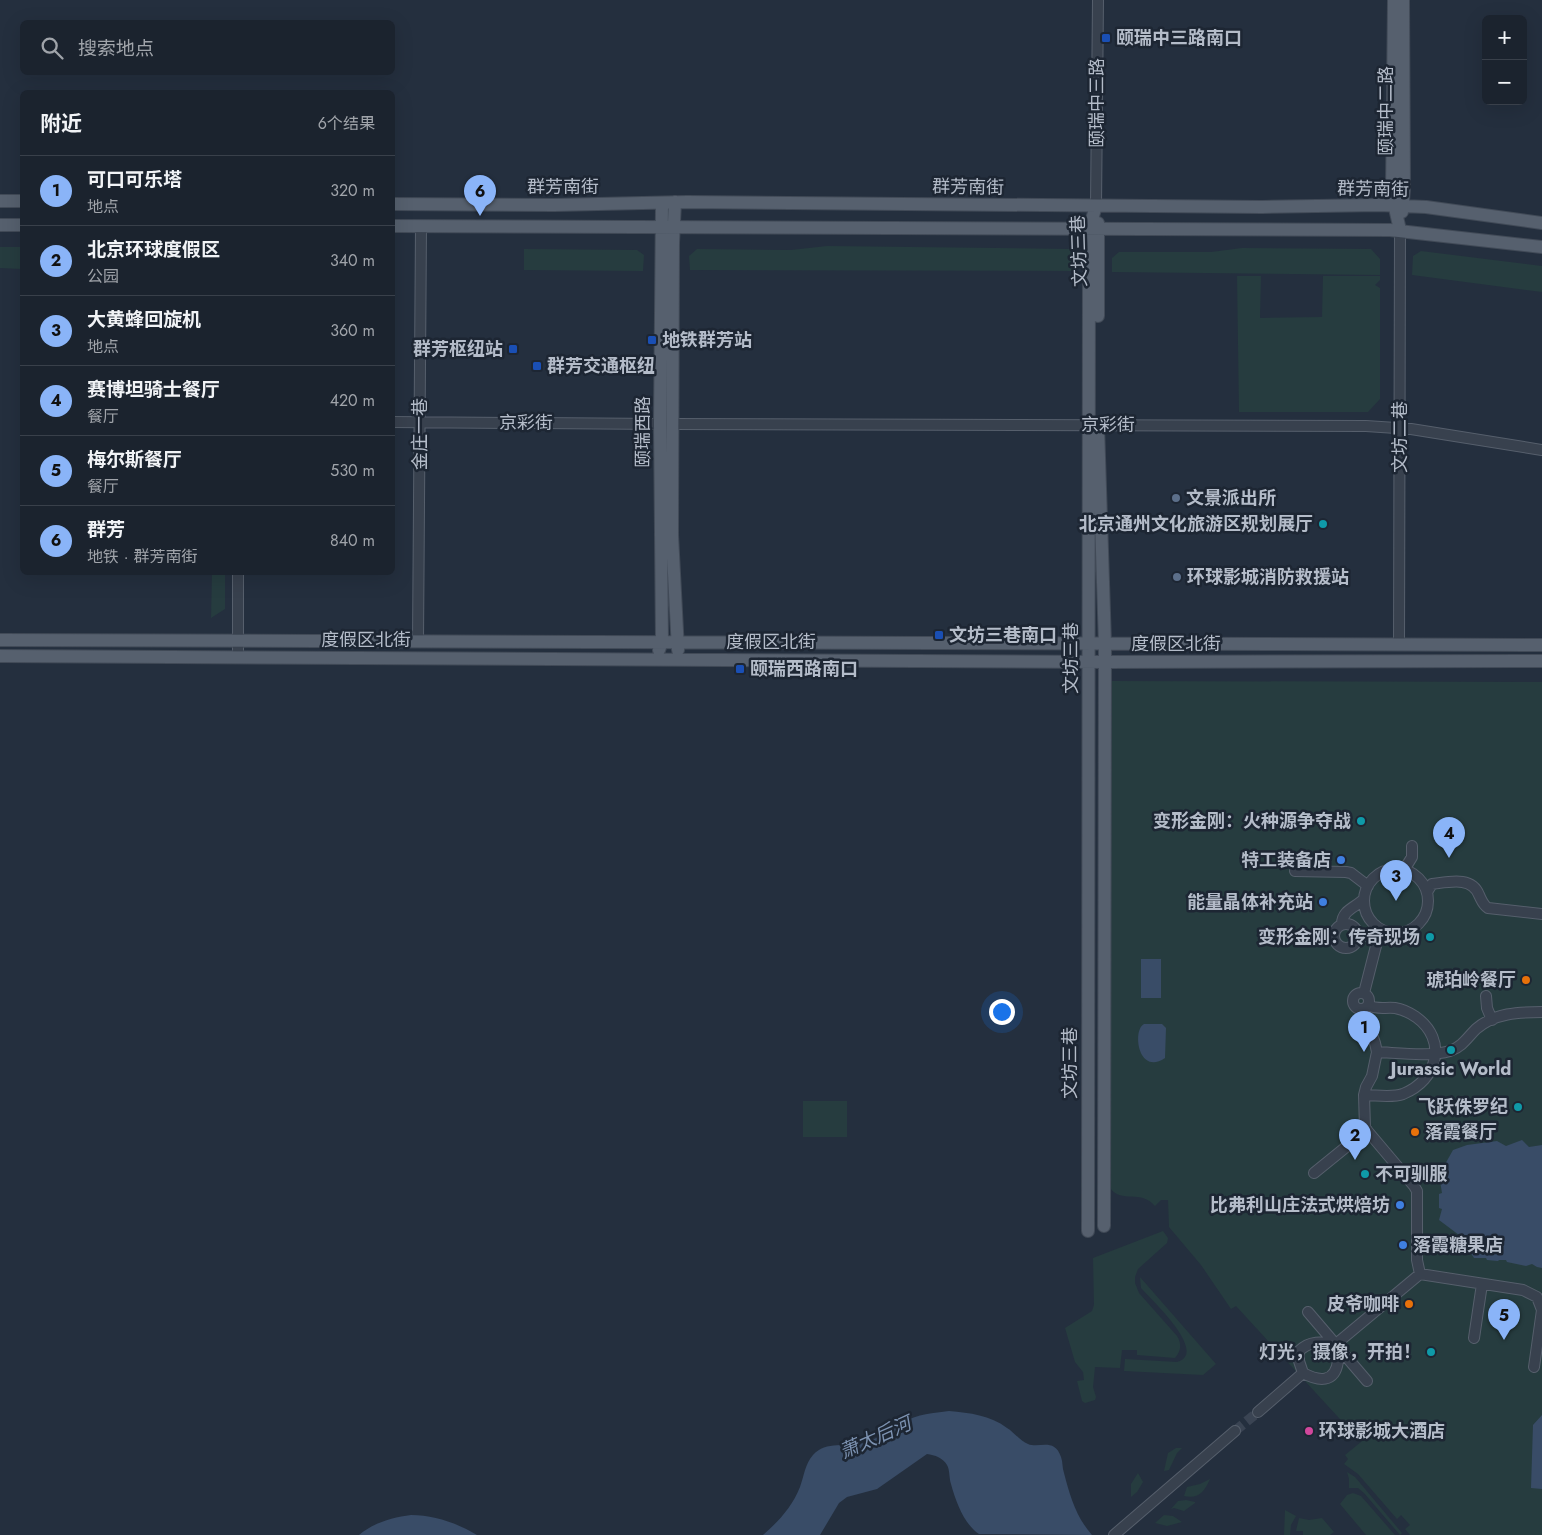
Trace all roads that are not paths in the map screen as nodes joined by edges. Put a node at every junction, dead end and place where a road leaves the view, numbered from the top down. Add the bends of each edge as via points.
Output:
1 (1098, 0) edge
2 (1394, 0) edge
3 (1404, 0) edge
4 (0, 201) edge
5 (20, 201) edge
6 (669, 203) junction
7 (395, 204) edge
8 (1096, 206) junction
9 (1398, 206) junction
10 (1542, 224) edge
11 (0, 225) edge
12 (20, 225) edge
13 (395, 226) edge
14 (421, 227) junction
15 (668, 228) junction
16 (1094, 229) junction
17 (1400, 230) junction
18 (1542, 247) edge
19 (395, 422) edge
20 (420, 422) junction
21 (666, 424) junction
22 (1093, 425) junction
23 (1400, 428) junction
24 (1542, 450) edge
25 (238, 575) edge
26 (0, 640) edge
27 (200, 641) junction
28 (238, 641) junction
29 (275, 641) junction
30 (418, 642) junction
31 (662, 642) junction
32 (676, 642) junction
33 (1088, 644) junction
34 (1105, 644) junction
35 (1399, 645) junction
36 (1542, 645) edge
37 (0, 656) edge
38 (199, 656) junction
39 (238, 656) junction
40 (274, 656) junction
41 (655, 660) junction
42 (680, 660) junction
43 (1089, 661) junction
44 (1542, 661) edge
45 (1105, 662) junction
46 (1412, 846) dead end
47 (1404, 870) junction
48 (1295, 871) dead end
49 (1368, 886) junction
50 (1427, 892) junction
51 (1364, 899) junction
52 (1542, 914) edge
53 (1342, 924) junction
54 (1380, 934) junction
55 (1358, 936) junction
56 (1364, 993) junction
57 (1486, 996) dead end
58 (1366, 1007) junction
59 (1542, 1012) edge
60 (1492, 1020) junction
61 (1377, 1052) junction
62 (1436, 1054) junction
63 (1364, 1095) junction
64 (1366, 1130) junction
65 (1314, 1173) dead end
66 (1104, 1226) dead end
67 (1088, 1231) dead end
68 (1420, 1274) junction
69 (1482, 1284) junction
70 (1542, 1310) edge
71 (1308, 1312) dead end
72 (1474, 1338) dead end
73 (1336, 1344) junction
74 (1534, 1367) dead end
75 (1303, 1374) junction
76 (1367, 1382) dead end
77 (1258, 1412) tunnel mouth
78 (1235, 1431) tunnel mouth
79 (1114, 1535) edge

1 - 8 street, 颐瑞中三路
2 - 9 main road, 颐瑞中二路 via 1392,195
3 - 9 main road, 颐瑞中二路
4 - 5 main road
6 - 7 main road, 群芳南街
6 - 8 main road, 群芳南街
6 - 15 main road, 颐瑞西路
8 - 9 main road, 群芳南街
8 - 16 main road, 文坊三巷
9 - 10 main road, 群芳南街
9 - 17 main road, 颐瑞中二路
11 - 12 main road
13 - 14 main road
14 - 15 main road
14 - 20 street, 金庄一巷
15 - 16 main road
15 - 21 main road, 颐瑞西路 via 661,242
16 - 17 main road
16 - 22 main road, 文坊三巷
17 - 18 main road
17 - 23 street, 文坊二巷
19 - 20 street, 京彩街
20 - 21 street, 京彩街
20 - 30 street, 金庄一巷
21 - 22 street, 京彩街
21 - 31 main road, 颐瑞西路
21 - 32 main road, 颐瑞西路
22 - 23 street, 京彩街
22 - 33 main road, 文坊三巷
22 - 34 main road, 文坊三巷
23 - 24 street, 京彩街
23 - 35 street, 文坊二巷
25 - 28 street
26 - 27 main road, 度假区北街
27 - 28 main road, 度假区北街
27 - 38 main road via 203,651
28 - 29 main road, 度假区北街
28 - 39 street
29 - 30 main road, 度假区北街
29 - 40 main road via 270,650
30 - 31 main road, 度假区北街
31 - 32 main road, 度假区北街
31 - 41 main road, 颐瑞西路
32 - 33 main road, 度假区北街
32 - 42 main road, 颐瑞西路
33 - 34 main road, 度假区北街
33 - 43 main road, 文坊三巷
34 - 35 main road, 度假区北街
34 - 45 main road, 文坊三巷
35 - 36 main road, 度假区北街
37 - 38 main road, 度假区北街
38 - 39 main road, 度假区北街
39 - 40 main road, 度假区北街
40 - 41 main road, 度假区北街
41 - 42 main road, 度假区北街
42 - 43 main road, 度假区北街
43 - 45 main road, 度假区北街
43 - 67 main road, 文坊三巷
44 - 45 main road, 度假区北街
45 - 66 main road, 文坊三巷
46 - 47 street via 1412,857
47 - 49 street via 1388,870
47 - 50 street via 1418,878
48 - 49 street via 1351,873
49 - 51 street
50 - 52 street via 1432,884 1470,883 1488,908
50 - 54 street via 1427,910 1417,926 1400,933
51 - 53 street via 1346,912
51 - 54 street via 1367,914
53 - 55 street via 1353,926
53 - 55 street via 1334,934 1339,945 1351,947
54 - 55 street
54 - 56 street
56 - 58 street via 1369,996
56 - 58 street via 1356,994 1353,1002 1355,1007
57 - 60 street
58 - 61 street
58 - 62 street via 1396,1008 1415,1016 1433,1037
59 - 60 street via 1524,1012
60 - 62 street via 1477,1029 1462,1046
61 - 62 street
61 - 63 street
62 - 63 street via 1432,1070 1409,1091 1401,1095
63 - 64 street
64 - 65 street
64 - 68 street via 1417,1191
68 - 69 street
68 - 73 street
69 - 70 street via 1531,1293
69 - 72 street
70 - 74 street
71 - 73 street
73 - 75 street via 1323,1342 1304,1346 1299,1351
73 - 75 street via 1338,1361 1330,1376 1325,1380
73 - 76 street
75 - 77 street
78 - 79 street

